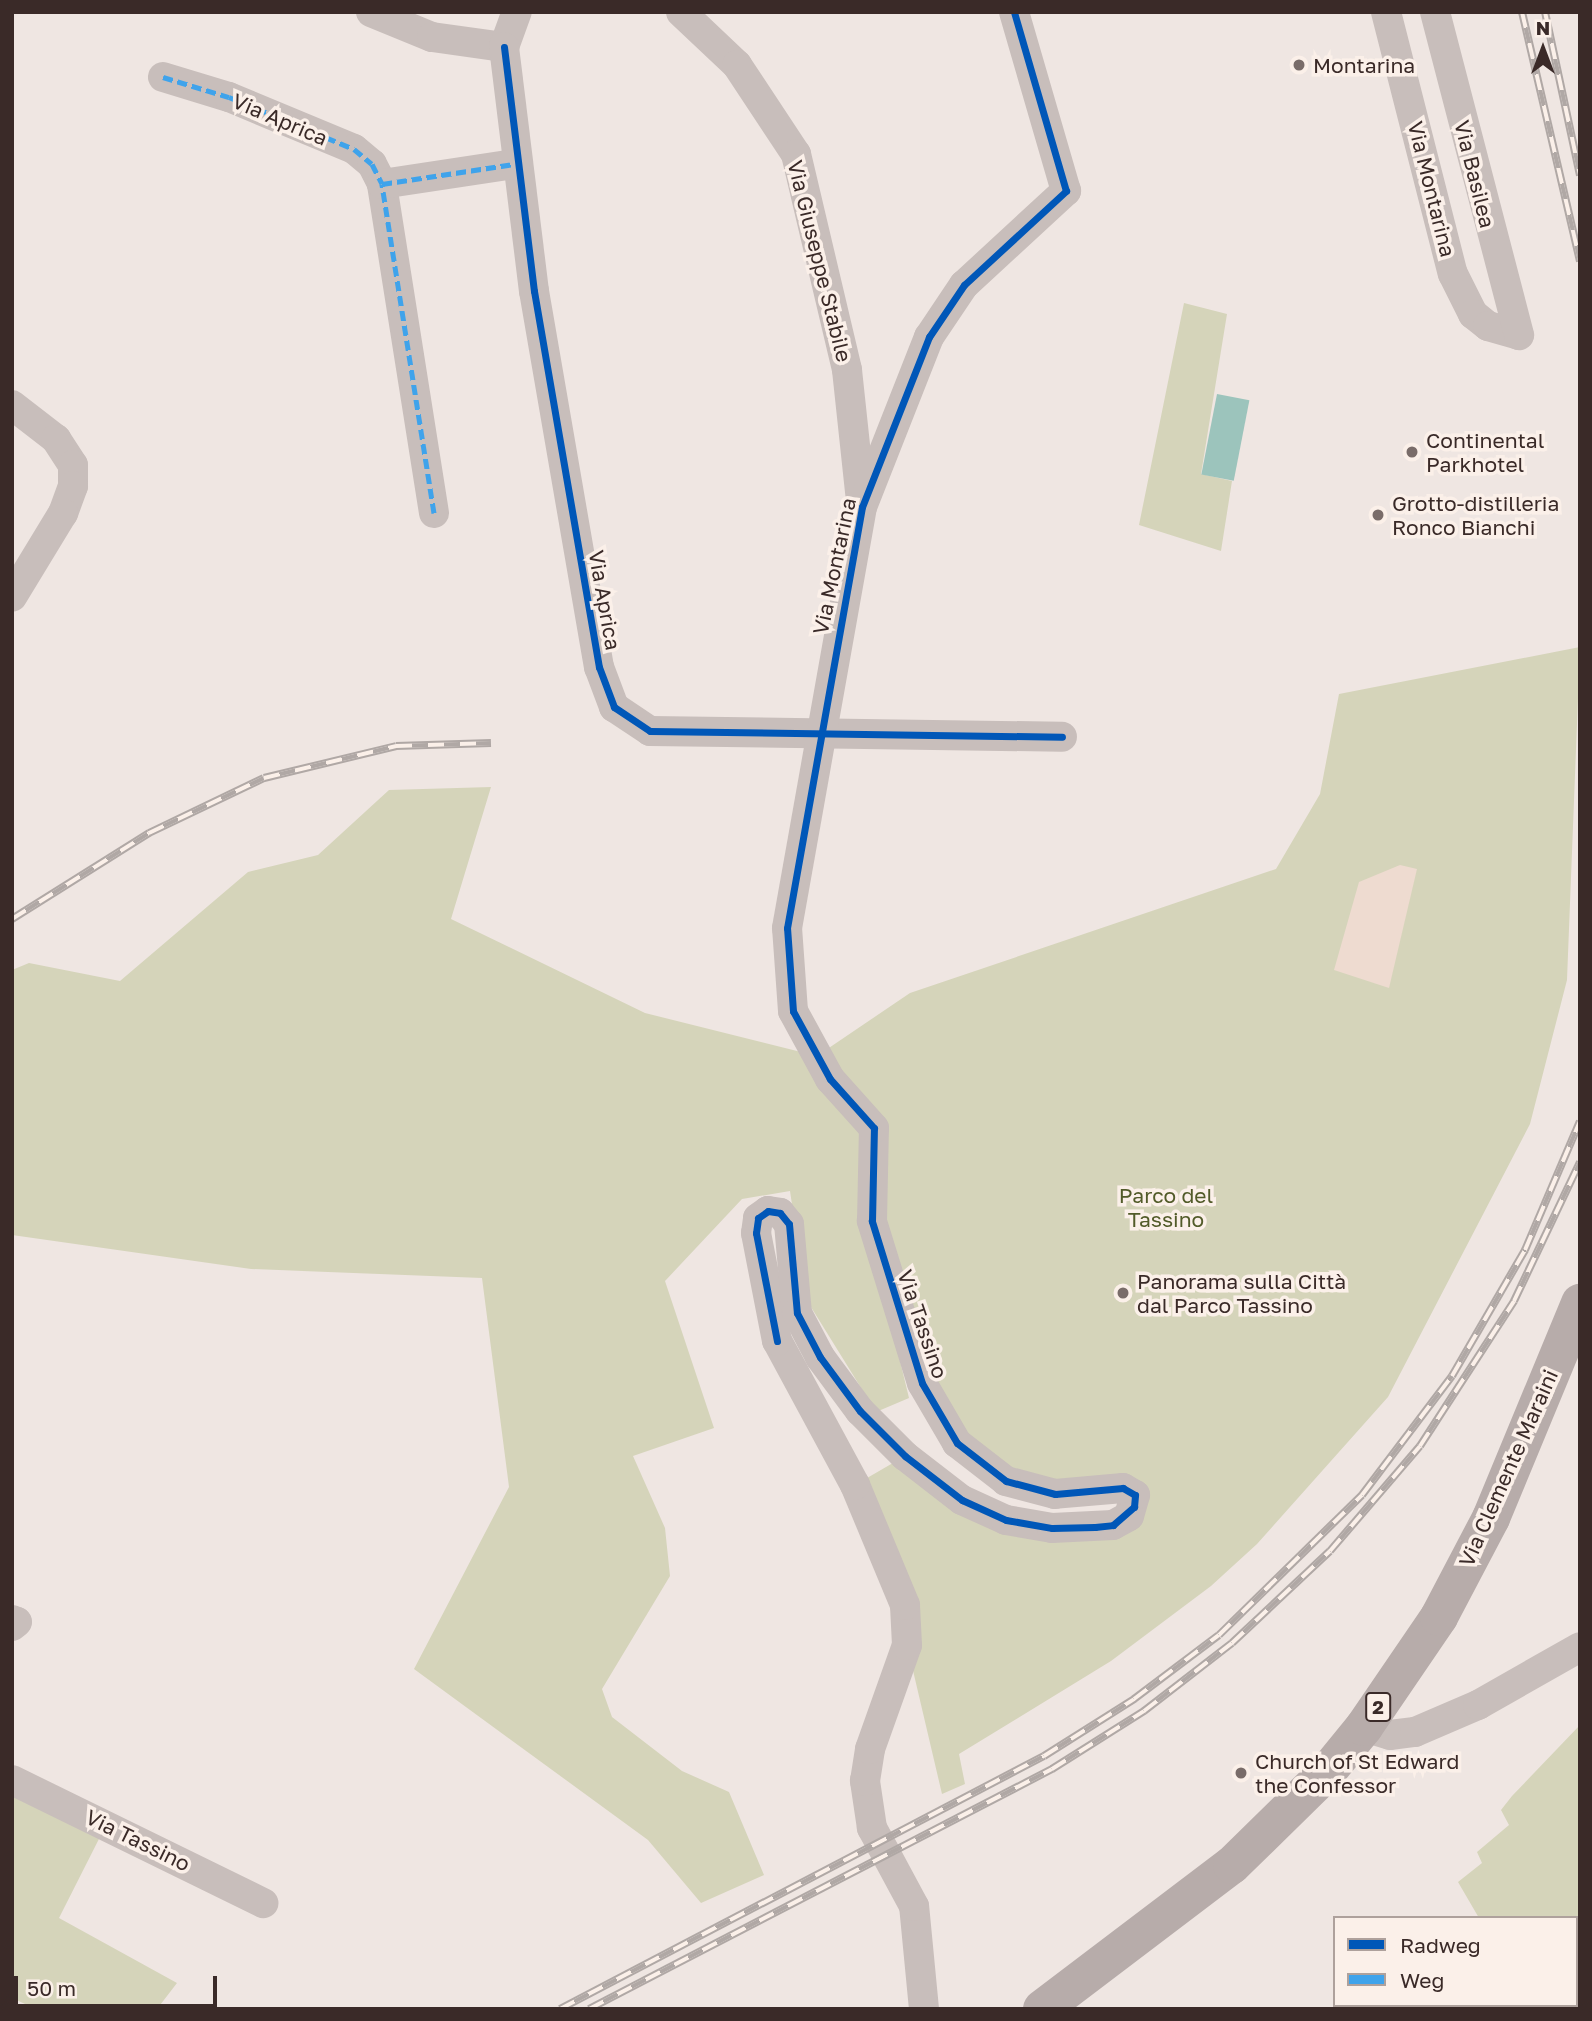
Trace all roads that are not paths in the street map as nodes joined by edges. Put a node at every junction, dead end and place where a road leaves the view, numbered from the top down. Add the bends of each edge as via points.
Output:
1 (371, 12) edge
2 (517, 12) edge
3 (681, 12) edge
4 (1014, 12) edge
5 (1385, 12) edge
6 (1435, 12) edge
7 (504, 47) junction
8 (163, 77) dead end
9 (515, 164) junction
10 (382, 184) junction
11 (1519, 335) joint
12 (12, 405) edge
13 (862, 508) junction
14 (434, 513) dead end
15 (12, 597) edge
16 (819, 736) junction
17 (1062, 737) dead end
18 (793, 1011) joint
19 (1580, 1303) edge
20 (12, 1620) edge
21 (12, 1626) edge
22 (1580, 1647) edge
23 (1364, 1727) junction
24 (12, 1780) edge
25 (263, 1903) dead end
26 (924, 2009) edge
27 (1042, 2009) edge

1 - 7 street via 432,37
2 - 7 street
3 - 13 street, Via Giuseppe Stabile via 737,65 796,154 848,370
4 - 13 street, Via Montarina via 1066,191 964,285 929,337
5 - 11 street, Via Montarina via 1453,274 1473,314 1488,326
6 - 11 street, Via Basilea
7 - 9 street, Via Aprica
8 - 10 street, Via Aprica via 229,97 354,149 372,164
9 - 10 street
9 - 16 street, Via Aprica via 599,667 614,707 650,731
10 - 14 street, Via Aprica
12 - 15 street via 56,439 73,465 73,486 63,513
13 - 16 street, Via Montarina
16 - 17 street, Via Aprica
16 - 18 street, Via Montarina via 787,928
18 - 26 street, Via Tassino via 830,1079 874,1128 872,1221 922,1383 957,1443 1006,1481 1055,1494 1124,1488 1135,1495 1129,1516 1094,1527 1052,1528 1006,1520 962,1500 905,1456 860,1411 820,1357 797,1313 789,1224 780,1213 768,1211 758,1218 756,1233 777,1341 855,1485 905,1605 908,1645 865,1781 872,1828 914,1906
19 - 23 main road, Via Clemente Maraini / 2 via 1490,1518 1439,1617
20 - 21 street via 17,1622
22 - 23 street via 1478,1705 1415,1732 1390,1735
23 - 27 main road, Via Clemente Maraini / 2 via 1328,1771 1231,1865
24 - 25 street, Via Tassino

